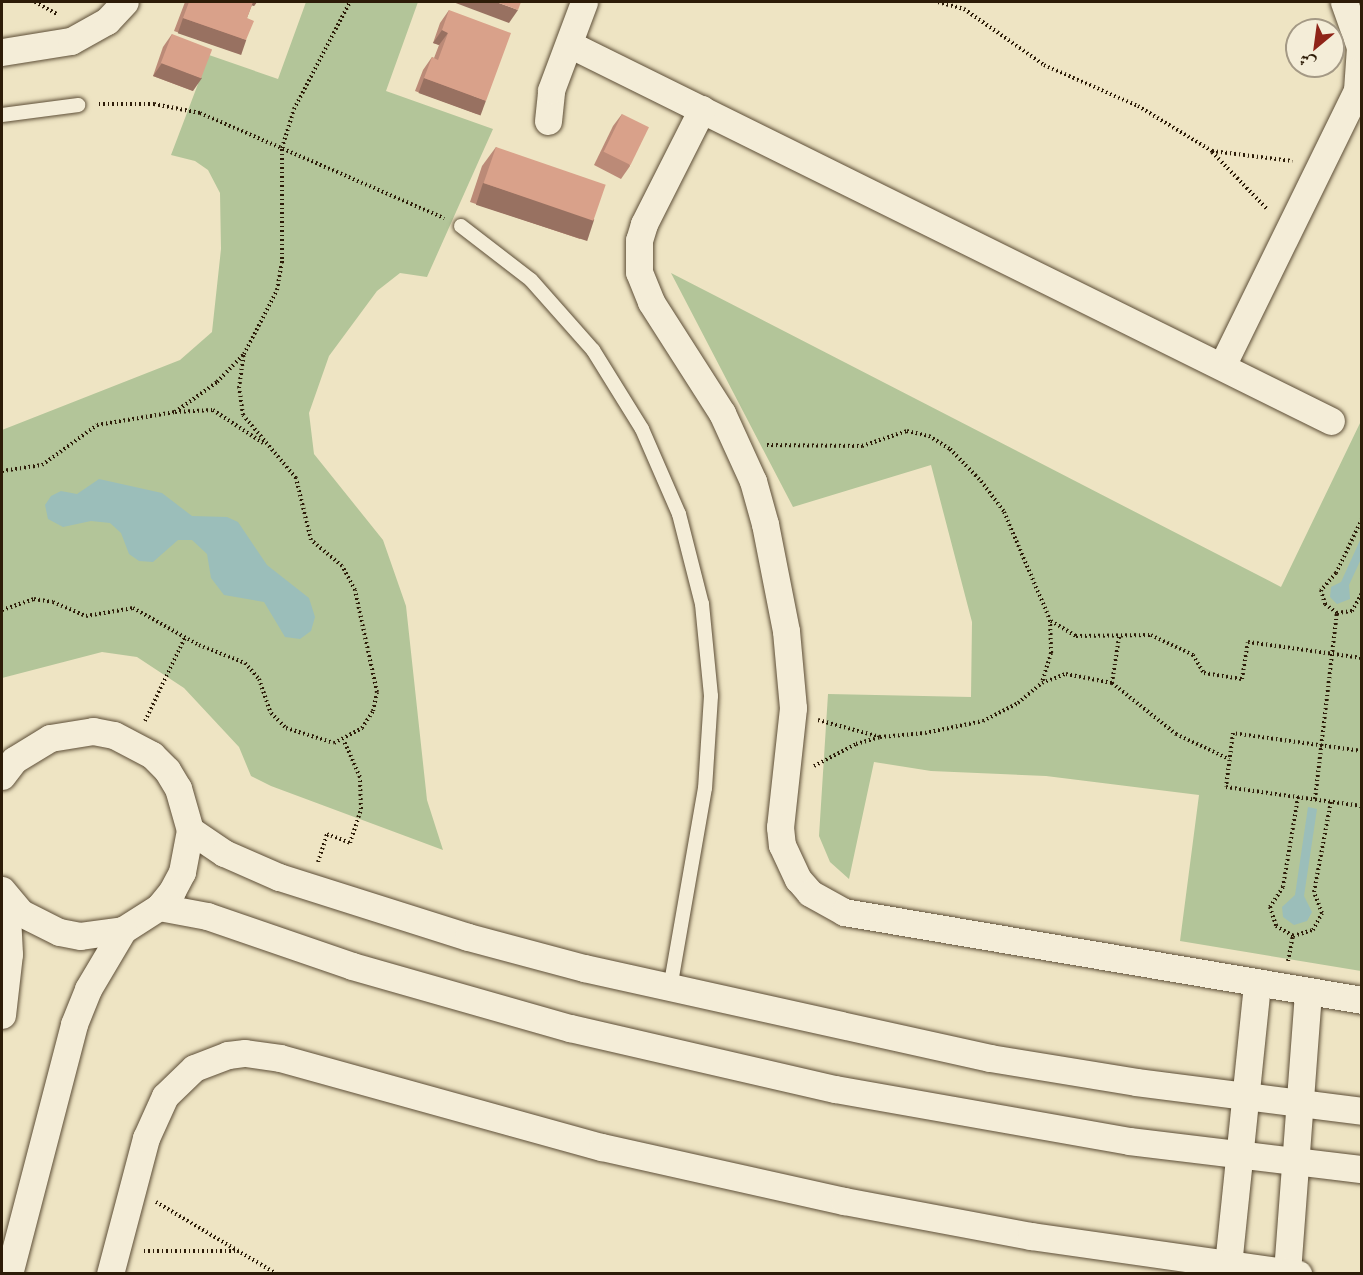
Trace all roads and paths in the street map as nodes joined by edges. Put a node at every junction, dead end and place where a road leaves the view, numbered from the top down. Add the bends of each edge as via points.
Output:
1 (125, 2) edge
2 (350, 2) edge
3 (584, 2) edge
4 (938, 2) edge
5 (1344, 2) edge
6 (569, 44) junction
7 (2, 52) edge
8 (78, 105) joint
9 (702, 110) junction
10 (2, 115) edge
11 (548, 121) dead end
12 (282, 148) junction
13 (1212, 151) junction
14 (1323, 165) junction
15 (461, 226) joint
16 (1289, 232) junction
17 (244, 354) junction
18 (1221, 366) junction
19 (175, 412) junction
20 (1331, 421) dead end
21 (268, 447) junction
22 (739, 447) junction
23 (2, 471) edge
24 (1362, 519) edge
25 (1362, 581) edge
26 (1362, 592) edge
27 (2, 610) edge
28 (1337, 613) junction
29 (1050, 620) junction
30 (185, 637) junction
31 (1119, 637) junction
32 (1332, 654) junction
33 (1362, 658) edge
34 (1042, 683) junction
35 (1112, 684) junction
36 (793, 708) junction
37 (880, 737) junction
38 (344, 741) junction
39 (134, 743) junction
40 (1321, 746) junction
41 (31, 747) junction
42 (2, 751) edge
43 (1362, 751) edge
44 (1229, 759) junction
45 (2, 776) edge
46 (785, 784) junction
47 (1298, 797) junction
48 (1315, 799) junction
49 (1331, 801) junction
50 (1362, 806) edge
51 (190, 830) junction
52 (309, 886) junction
53 (4, 894) edge
54 (159, 907) junction
55 (123, 930) junction
56 (1257, 985) junction
57 (670, 989) junction
58 (1308, 993) junction
59 (1362, 1000) edge
60 (2, 1015) edge
61 (1246, 1097) junction
62 (1300, 1105) junction
63 (1362, 1111) edge
64 (1240, 1155) junction
65 (1295, 1162) junction
66 (1362, 1169) edge
67 (133, 1188) junction
68 (239, 1251) junction
69 (113, 1262) edge
70 (1228, 1265) junction
71 (1292, 1273) edge
72 (9, 1274) edge
73 (277, 1274) edge

1 - 7 street via 107,21 71,41
2 - 12 path via 294,109
3 - 6 street
4 - 13 path via 964,9 1044,65 1138,106
5 - 14 street via 1355,26 1361,68 1350,111
6 - 9 street
6 - 11 street via 551,90
8 - 10 lane
8 - 12 path via 154,104 200,113
9 - 18 street
9 - 22 street via 644,224 639,240 639,272 651,302 722,413
12 - 15 path
12 - 17 path via 282,263 277,290
13 - 14 path
13 - 16 path
14 - 16 street
15 - 57 lane via 531,280 593,350 642,429 679,514 702,604 711,696 705,788
16 - 18 street
17 - 19 path via 217,382
17 - 21 path via 239,388 243,415
18 - 20 street
19 - 21 path via 213,410
19 - 23 path via 97,425 42,465
21 - 38 path via 296,478 311,540 348,574 362,612 377,692 369,719
22 - 29 path via 790,443 862,446 907,431 937,441 981,481 1004,512
22 - 36 street via 753,481 777,574
24 - 28 path via 1336,573 1321,590 1325,604
25 - 26 path
26 - 28 path via 1352,611
27 - 30 path via 34,599 53,602 86,616 125,607
28 - 32 path
29 - 31 path via 1076,636
29 - 34 path via 1051,653
30 - 38 path via 245,663 259,679 271,713 286,728 321,741
30 - 39 path
31 - 32 path via 1138,634 1162,639 1193,655 1204,673 1242,679 1248,642
31 - 35 path
32 - 33 path
32 - 40 path
34 - 35 path via 1066,674
34 - 37 path via 1018,703 983,721
35 - 44 path via 1176,735
36 - 37 path via 849,731
36 - 46 street
37 - 46 path via 826,758
38 - 52 path via 360,777 361,809 350,843 327,834
39 - 41 street via 93,731 50,738
39 - 51 street via 152,755 178,788
40 - 43 path
40 - 44 path via 1233,733
40 - 48 path
41 - 42 street
41 - 45 street
44 - 47 path via 1226,787
46 - 56 street via 780,827 788,863 810,894 835,908
47 - 48 path
47 - 49 path via 1283,887 1270,907 1276,926 1293,936 1313,930 1322,914 1314,892
48 - 49 path
49 - 50 path
51 - 52 street via 251,866
51 - 54 street via 182,872
52 - 57 street via 468,937
53 - 55 street via 21,913 59,932 81,936
53 - 60 street via 9,954
54 - 55 street
54 - 64 street via 231,923 451,996 689,1056 982,1117
55 - 72 street via 88,989 74,1024
56 - 58 street
56 - 61 street
57 - 61 street via 990,1058
58 - 59 street
58 - 62 street
61 - 62 street
61 - 64 street
62 - 63 street
62 - 65 street
64 - 65 street
64 - 70 street
65 - 66 street
65 - 71 street
67 - 68 path
67 - 69 street
67 - 70 street via 155,1114 178,1080 210,1060 263,1054 602,1147 844,1201 1030,1236
68 - 69 path
68 - 73 path
70 - 71 street

